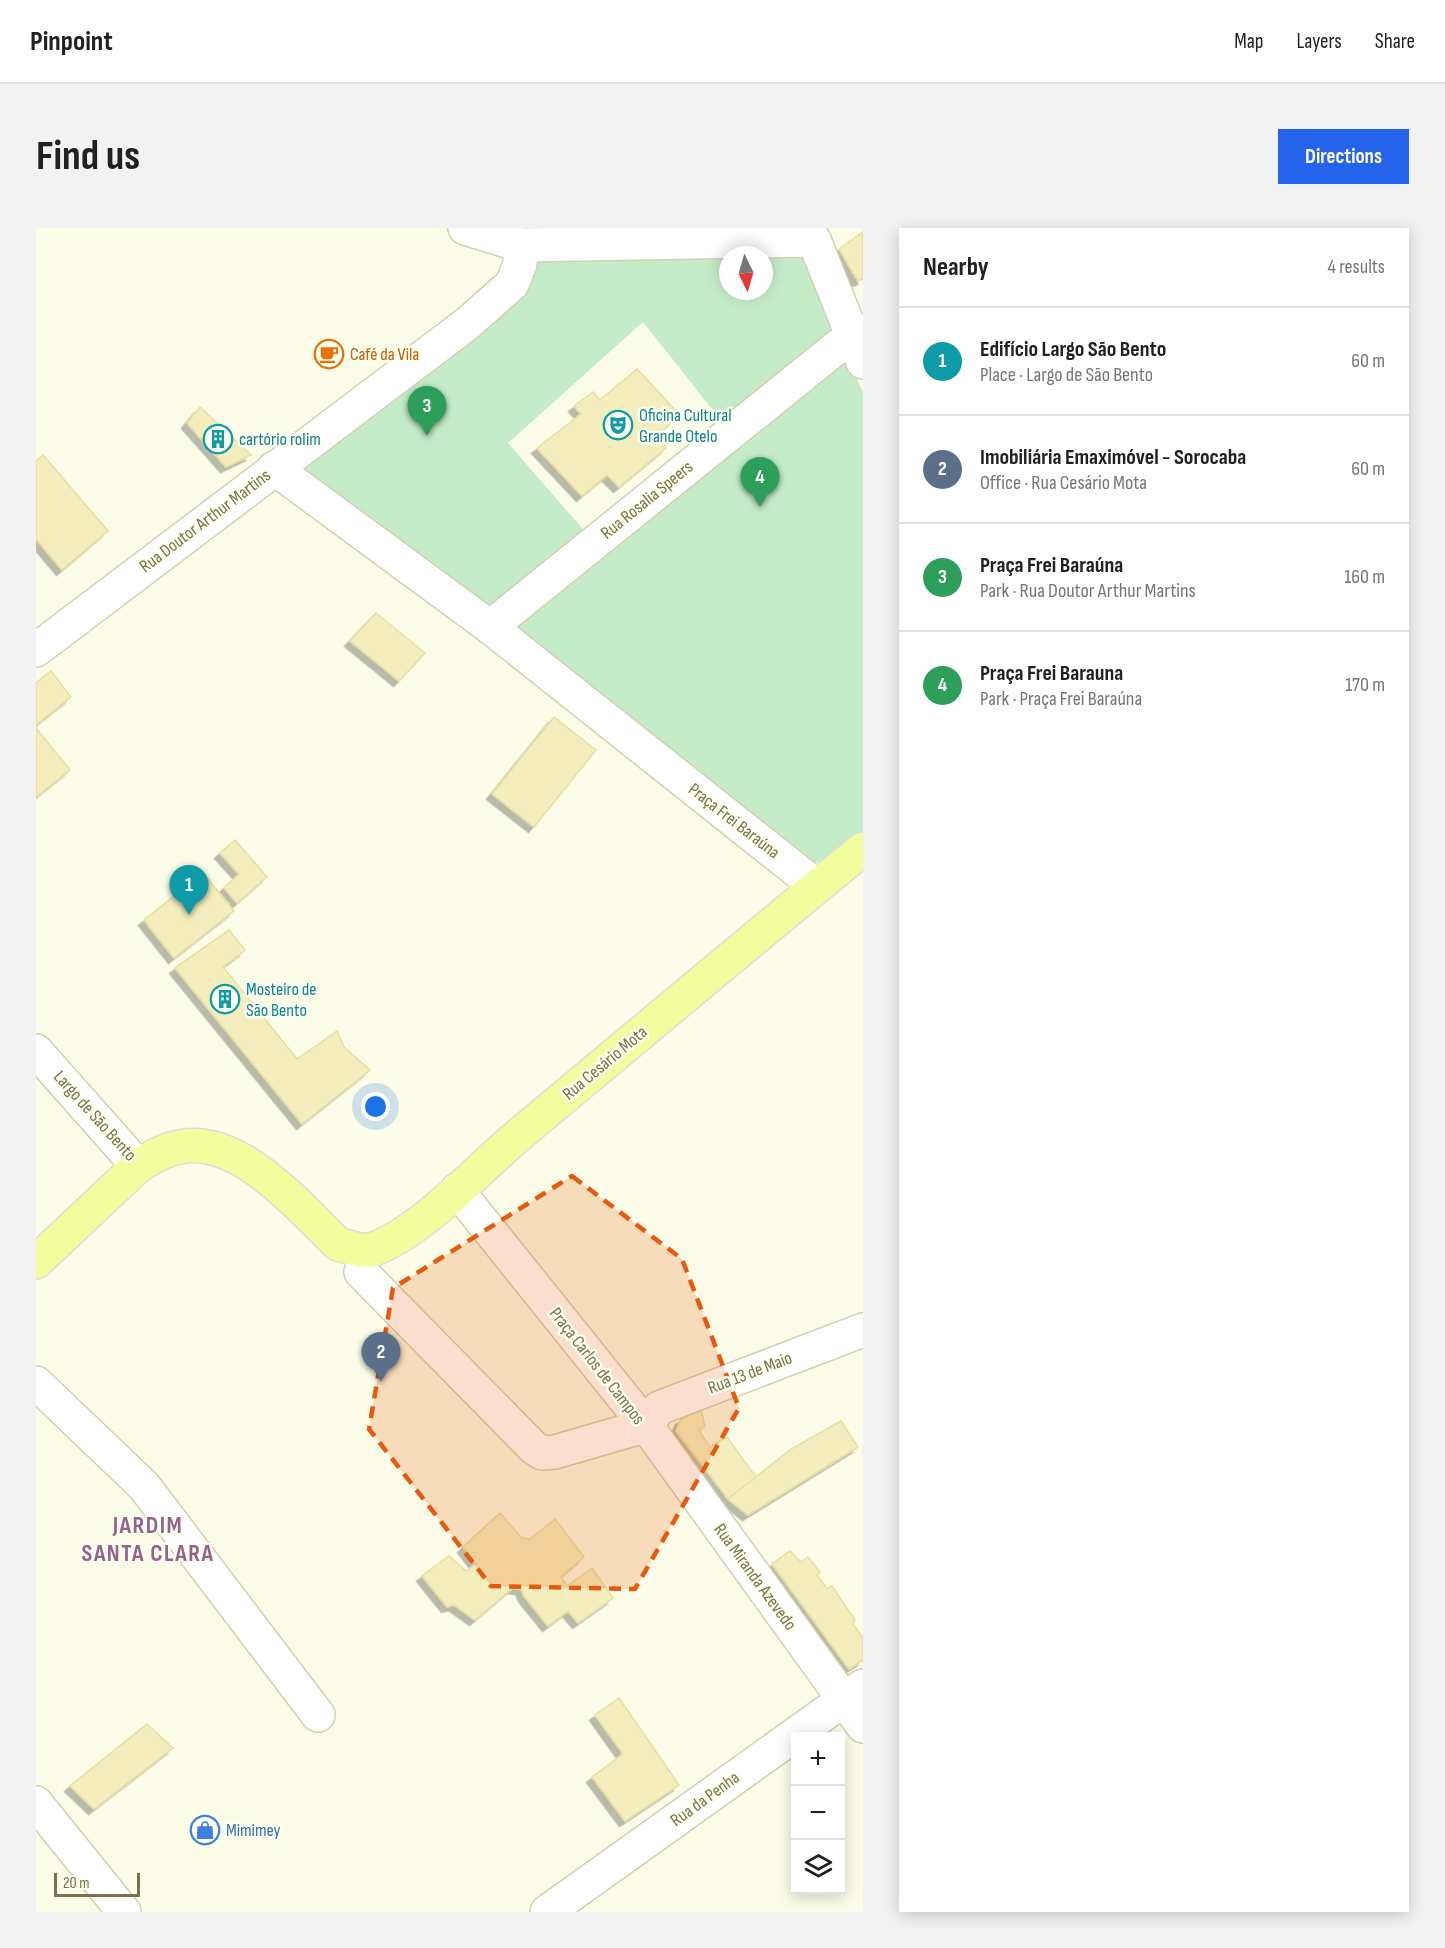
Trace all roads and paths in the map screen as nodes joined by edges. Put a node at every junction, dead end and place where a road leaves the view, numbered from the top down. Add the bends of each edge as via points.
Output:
1 (465, 228) edge
2 (822, 234) edge
3 (520, 245) junction
4 (859, 343) edge
5 (274, 468) junction
6 (490, 627) junction
7 (36, 650) edge
8 (863, 849) edge
9 (804, 896) junction
10 (36, 1051) edge
11 (138, 1166) junction
12 (457, 1190) junction
13 (366, 1261) junction
14 (36, 1262) edge
15 (863, 1330) edge
16 (36, 1383) edge
17 (648, 1428) junction
18 (853, 1693) edge
19 (318, 1715) dead end
20 (863, 1726) edge
21 (36, 1803) edge
22 (124, 1912) edge
23 (547, 1912) edge

1 - 3 street
2 - 3 street
2 - 4 street
3 - 5 street, Rua Doutor Arthur Martins via 520,264 512,284 468,323
4 - 6 street, Rua Rosalia Speers
5 - 6 street, Praça Frei Baraúna
5 - 7 street, Rua Doutor Arthur Martins
6 - 9 street, Praça Frei Baraúna via 805,877 808,889
8 - 9 main road, Rua Cesário Mota
9 - 12 main road, Rua Cesário Mota
10 - 11 street, Largo de São Bento
11 - 13 main road, Largo de São Bento via 181,1146 216,1149 235,1156 262,1172 338,1244 351,1248
11 - 14 main road
12 - 13 main road, Rua Cesário Mota
12 - 17 street, Praça Carlos de Campos
13 - 17 street, Praça Carlos de Campos via 542,1453
15 - 17 street, Rua 13 de Maio via 658,1408
16 - 19 street via 144,1486
17 - 18 street, Rua Miranda Azevedo
18 - 20 street, Rua Miranda Azevedo
18 - 23 street, Rua da Penha
21 - 22 street

